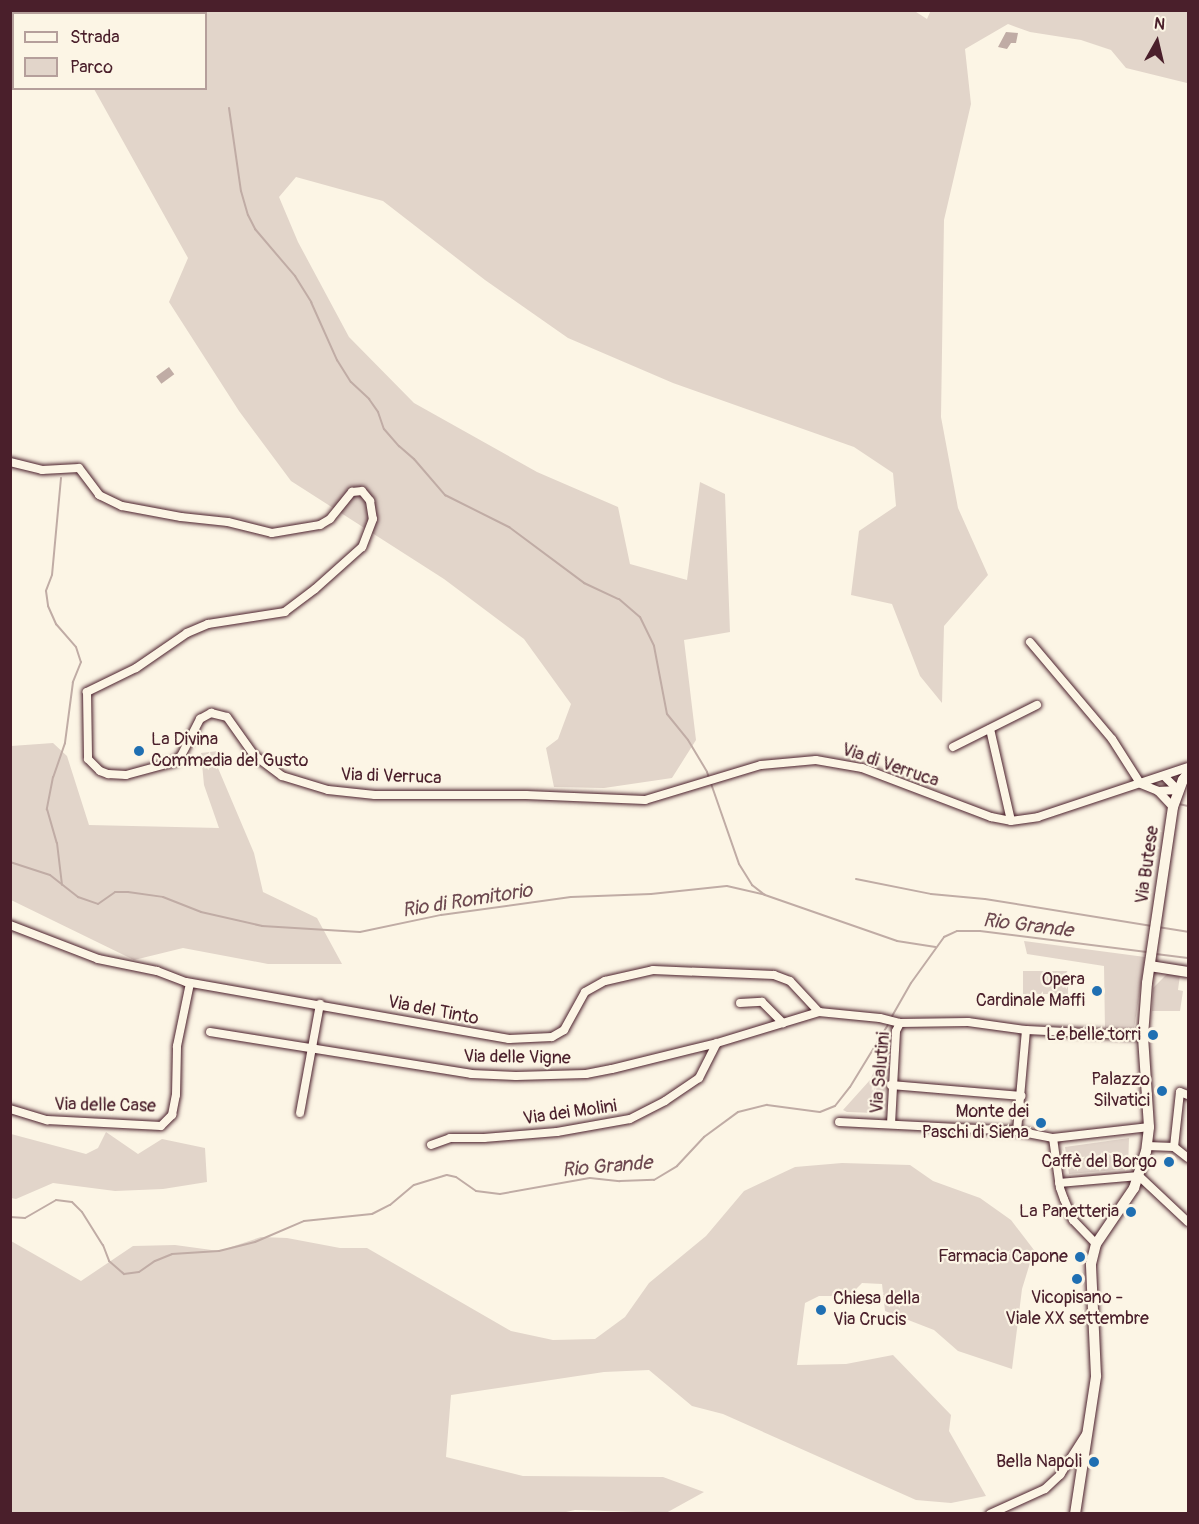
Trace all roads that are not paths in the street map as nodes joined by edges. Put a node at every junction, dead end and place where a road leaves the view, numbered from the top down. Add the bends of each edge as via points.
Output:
1 (10, 462) edge
2 (1030, 642) dead end
3 (1037, 705) dead end
4 (990, 729) junction
5 (953, 747) dead end
6 (1188, 767) edge
7 (1188, 773) edge
8 (1165, 777) junction
9 (1140, 783) junction
10 (1179, 790) junction
11 (1158, 791) junction
12 (1173, 807) junction
13 (1011, 821) junction
14 (10, 925) edge
15 (1150, 961) junction
16 (1188, 972) edge
17 (190, 983) junction
18 (740, 1003) dead end
19 (320, 1004) junction
20 (819, 1012) junction
21 (783, 1023) junction
22 (899, 1023) junction
23 (1026, 1030) junction
24 (210, 1032) dead end
25 (1143, 1036) junction
26 (717, 1043) junction
27 (311, 1050) junction
28 (891, 1085) junction
29 (1188, 1095) edge
30 (1022, 1096) junction
31 (10, 1109) edge
32 (300, 1113) dead end
33 (839, 1122) dead end
34 (891, 1124) junction
35 (1149, 1126) junction
36 (1017, 1131) junction
37 (1053, 1138) junction
38 (431, 1145) dead end
39 (1147, 1146) junction
40 (1174, 1147) junction
41 (1188, 1158) edge
42 (1139, 1176) junction
43 (1059, 1183) junction
44 (1188, 1222) edge
45 (1096, 1244) junction
46 (1087, 1433) junction
47 (990, 1514) edge
48 (1075, 1514) edge

1 - 13 street, Via di Verruca via 42,470 79,468 99,495 123,506 272,532 320,525 330,519 352,492 362,491 370,501 373,519 362,546 285,612 208,624 136,668 87,692 87,759 100,771 126,775 174,762 200,719 211,713 227,717 247,747 271,770 328,790 375,795 645,800 761,765 828,761 862,768
2 - 9 street via 1112,739
3 - 4 street
4 - 5 street
4 - 13 street
6 - 8 street, Via di Verruca
7 - 10 street, Via Butese
8 - 9 street, Via di Verruca
8 - 10 street
9 - 11 street
9 - 13 street, Via di Verruca via 1038,817
10 - 11 street
10 - 12 street, Via Butese
11 - 12 street
12 - 15 street, Via Butese
14 - 17 street, Via del Tinto via 98,959 158,971
15 - 16 street
15 - 25 street, Via Butese
17 - 19 street, Via del Tinto
17 - 31 street, Via delle Case via 177,1046 172,1115 161,1126 47,1120
18 - 21 street via 762,1002
19 - 20 street, Via del Tinto via 482,1036 536,1039 564,1030 585,992 604,981 664,970 774,975 790,981
19 - 27 street
20 - 21 street, Via delle Vigne
20 - 22 street
21 - 26 street, Via delle Vigne
22 - 23 street via 968,1022
22 - 28 street, Via Salutini
23 - 25 street
23 - 30 street
24 - 27 street, Via delle Vigne
25 - 35 street, Via Butese
26 - 27 street, Via delle Vigne via 586,1074 539,1076 471,1074
26 - 38 street, Via dei Molini via 699,1078 630,1119 557,1132 450,1137
27 - 32 street
28 - 30 street
28 - 34 street, Via Salutini
29 - 40 street via 1180,1092
30 - 36 street
33 - 34 street, Via Salutini
34 - 36 street, Via Salutini
35 - 37 street, Via Salutini
35 - 39 street, Via Butese
36 - 37 street, Via Salutini
37 - 43 street
39 - 40 street
39 - 42 street, Via Butese
40 - 41 street
42 - 43 street
42 - 44 street
42 - 45 street, Via Butese
43 - 45 street via 1073,1220
45 - 46 street via 1090,1275 1096,1376
46 - 47 street via 1060,1475 1045,1488
46 - 48 street

